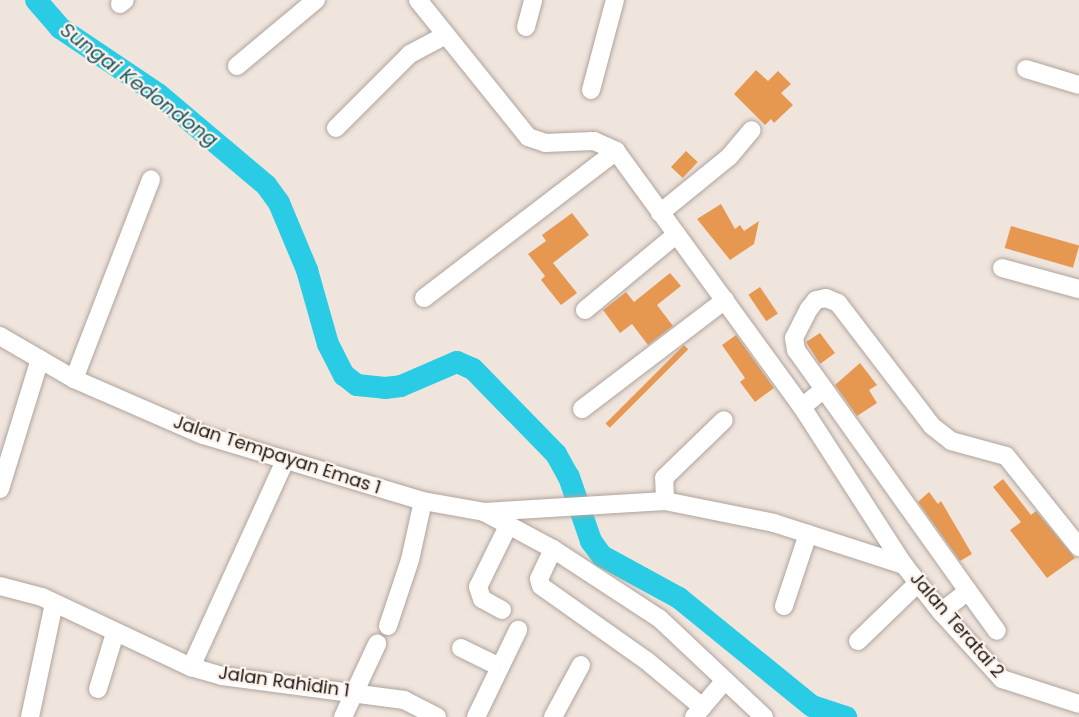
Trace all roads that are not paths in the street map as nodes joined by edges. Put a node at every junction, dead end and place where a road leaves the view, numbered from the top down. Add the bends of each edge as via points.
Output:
1 (316, 0) edge
2 (418, 0) edge
3 (533, 0) edge
4 (615, 0) edge
5 (526, 27) dead end
6 (445, 35) junction
7 (237, 66) dead end
8 (1026, 69) dead end
9 (1079, 85) edge
10 (591, 90) dead end
11 (336, 128) dead end
12 (752, 130) dead end
13 (616, 151) junction
14 (151, 179) dead end
15 (660, 213) junction
16 (677, 234) junction
17 (1002, 268) dead end
18 (1079, 289) edge
19 (424, 298) dead end
20 (725, 300) junction
21 (585, 310) dead end
22 (0, 336) edge
23 (40, 359) junction
24 (74, 379) junction
25 (824, 389) junction
26 (802, 407) junction
27 (582, 409) dead end
28 (724, 420) dead end
29 (285, 461) junction
30 (0, 489) edge
31 (423, 501) junction
32 (665, 501) junction
33 (484, 512) junction
34 (508, 526) junction
35 (808, 534) junction
36 (1079, 547) edge
37 (553, 549) junction
38 (904, 565) junction
39 (918, 583) junction
40 (0, 586) edge
41 (968, 591) junction
42 (54, 603) junction
43 (784, 606) dead end
44 (502, 610) dead end
45 (942, 612) junction
46 (388, 626) dead end
47 (518, 630) dead end
48 (997, 631) dead end
49 (115, 633) junction
50 (858, 641) dead end
51 (378, 644) dead end
52 (461, 648) dead end
53 (581, 665) dead end
54 (192, 667) junction
55 (500, 667) junction
56 (725, 680) junction
57 (98, 689) dead end
58 (355, 692) junction
59 (1079, 704) edge
60 (698, 712) edge
61 (30, 717) edge
62 (344, 717) edge
63 (436, 717) edge
64 (476, 717) edge
65 (553, 717) edge
66 (764, 717) edge

1 - 7 street
2 - 6 street
3 - 5 street
4 - 10 street
6 - 11 street via 410,54
6 - 13 street via 528,137 544,143 594,141
8 - 9 street
12 - 15 street via 729,157
13 - 15 street, Jalan Teratai 2
13 - 19 street
14 - 24 street
15 - 16 street, Jalan Teratai 2
16 - 20 street, Jalan Teratai 2
16 - 21 street
17 - 18 street
20 - 26 street, Jalan Teratai 2
20 - 27 street
22 - 23 street, Jalan Tempayan Emas 1
23 - 24 street, Jalan Tempayan Emas 1
23 - 30 street
24 - 29 street, Jalan Tempayan Emas 1 via 203,435
25 - 26 street
25 - 36 street via 794,342 809,309 816,300 826,298 838,303 932,426 951,441 1006,456
25 - 41 street
26 - 38 street, Jalan Teratai 2
28 - 32 street via 664,478
29 - 31 street, Jalan Tempayan Emas 1
29 - 54 street
31 - 33 street, Jalan Tempayan Emas 1
31 - 46 street via 410,560
32 - 33 street, Jalan Tempayan Emas 1
32 - 35 street, Jalan Tempayan Emas 1 via 701,506
33 - 34 street
34 - 37 street
34 - 44 street via 478,587 482,599
35 - 38 street, Jalan Tempayan Emas 1
35 - 43 street
37 - 56 street via 660,619
37 - 60 street via 540,579 541,586 647,661
38 - 39 street, Jalan Teratai 2
39 - 45 street, Jalan Teratai 2
39 - 50 street
40 - 42 street, Jalan Rahidin 1
41 - 45 street
41 - 48 street
42 - 49 street, Jalan Rahidin 1
42 - 61 street
45 - 59 street, Jalan Teratai 2 via 1002,679
47 - 55 street
49 - 54 street, Jalan Rahidin 1
49 - 57 street
51 - 58 street
52 - 55 street
53 - 65 street
54 - 58 street, Jalan Rahidin 1 via 222,676
55 - 64 street
56 - 60 street
56 - 66 street
58 - 62 street
58 - 63 street, Jalan Rahidin 1 via 404,700

